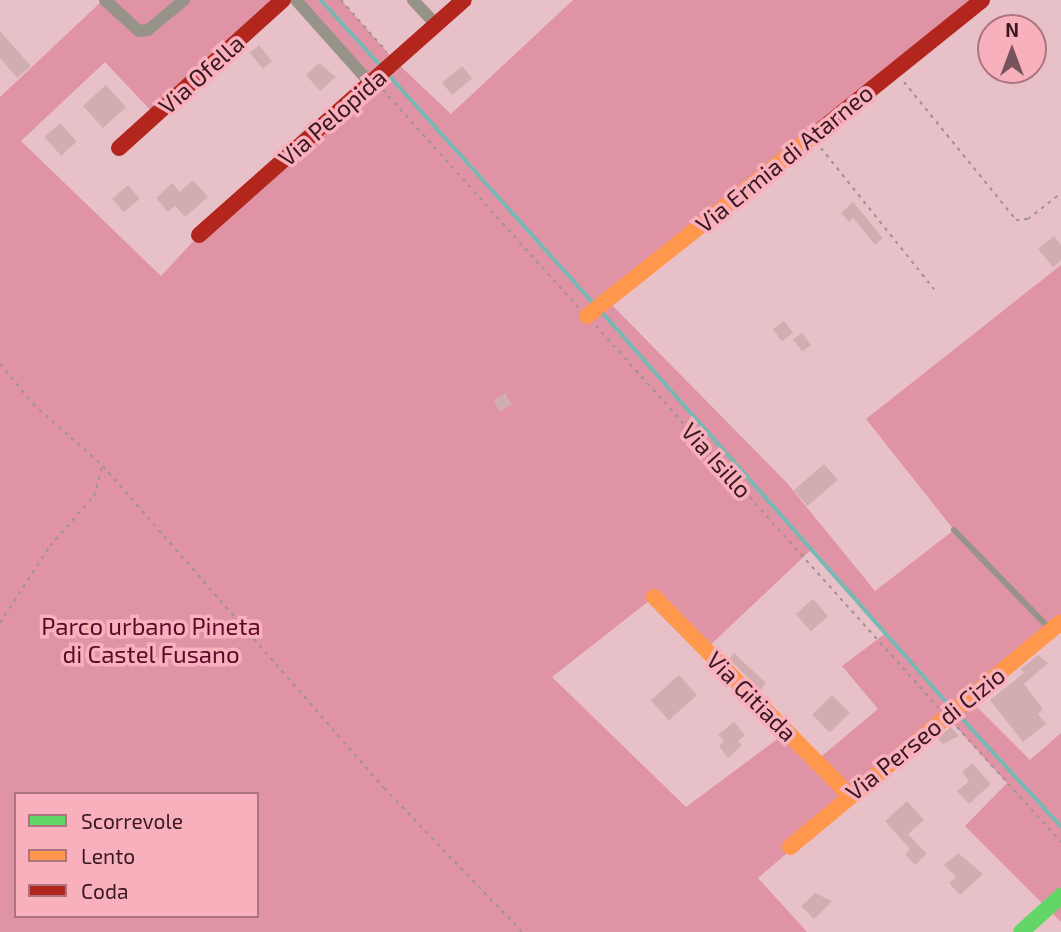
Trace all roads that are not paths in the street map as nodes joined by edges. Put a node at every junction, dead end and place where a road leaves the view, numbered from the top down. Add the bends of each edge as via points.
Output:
1 (105, 0) edge
2 (184, 0) edge
3 (283, 0) edge
4 (296, 0) edge
5 (414, 0) edge
6 (464, 0) edge
7 (982, 0) edge
8 (436, 25) junction
9 (370, 83) junction
10 (119, 148) dead end
11 (199, 235) dead end
12 (587, 316) road end
13 (954, 530) dead end
14 (654, 597) dead end
15 (1056, 626) edge
16 (849, 794) junction
17 (790, 847) dead end
18 (1061, 896) edge
19 (1021, 932) edge

1 - 2 street via 139,32 148,30
3 - 10 street, Via Ofella
4 - 9 street
5 - 8 street
6 - 8 street, Via Pelopida
7 - 12 street, Via Ermia di Atarneo
8 - 9 street, Via Pelopida
9 - 11 street, Via Pelopida
13 - 15 lane
14 - 16 street, Via Gitiada
15 - 16 street, Via Perseo di Cizio
16 - 17 street, Via Perseo di Cizio
18 - 19 street

